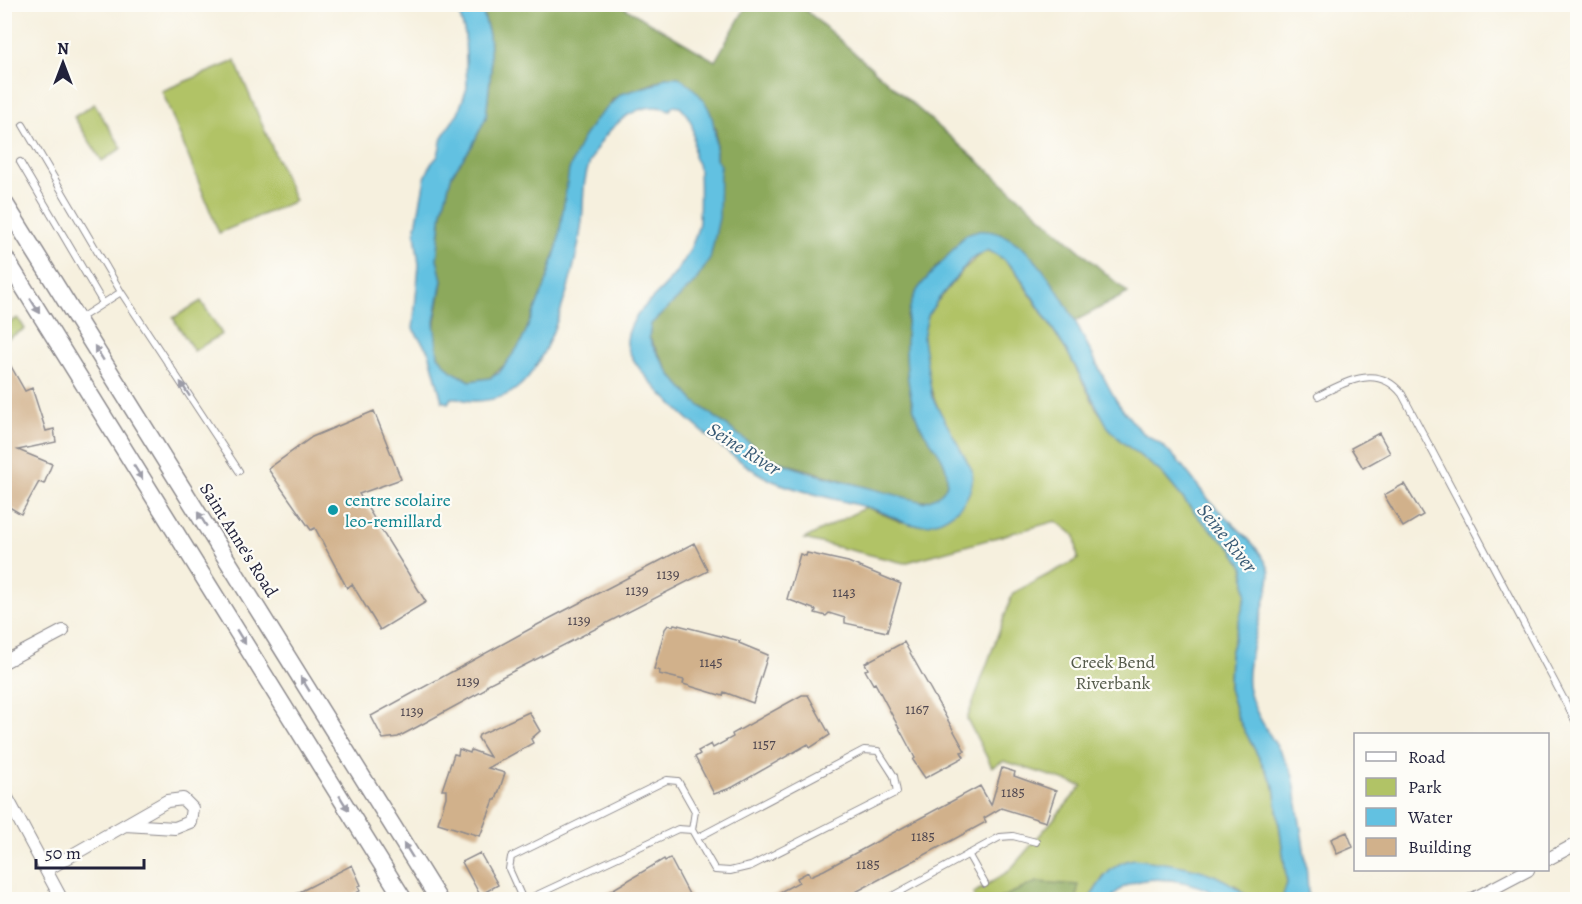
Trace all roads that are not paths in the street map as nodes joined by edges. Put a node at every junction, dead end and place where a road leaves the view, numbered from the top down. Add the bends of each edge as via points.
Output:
1 (23, 125) dead end
2 (20, 162) dead end
3 (4, 202) edge
4 (4, 256) edge
5 (121, 292) junction
6 (103, 303) junction
7 (78, 320) junction
8 (1318, 396) dead end
9 (239, 471) dead end
10 (63, 631) dead end
11 (4, 662) edge
12 (1578, 726) edge
13 (4, 792) edge
14 (125, 825) junction
15 (692, 830) junction
16 (697, 838) junction
17 (1036, 842) dead end
18 (1578, 843) edge
19 (968, 854) junction
20 (1549, 858) edge
21 (46, 870) junction
22 (1526, 871) edge
23 (985, 884) dead end
24 (62, 900) edge
25 (404, 900) edge
26 (439, 900) edge
27 (524, 900) edge
28 (885, 900) edge
29 (1471, 900) edge

1 - 5 lane
2 - 6 lane
3 - 7 main road, Saint Anne's Road
4 -> 25 main road
5 - 6 lane
9 -> 5 lane
6 - 7 lane
26 -> 7 main road, Saint Anne's Road
8 - 12 lane via 1349,380 1372,376 1384,379 1402,394
10 - 11 street
13 - 21 street
14 - 14 street via 175,828 190,822 192,808 183,799 167,801
14 - 21 street
15 - 16 lane
15 - 27 lane via 678,829
15 - 27 lane via 694,811 678,781 667,780 511,857 509,869
16 - 16 lane via 715,870 751,866 897,792 894,776 878,751 864,750
17 - 19 lane via 1000,837
18 - 20 street
19 - 23 lane
19 - 28 lane
21 - 24 street
22 - 29 street

